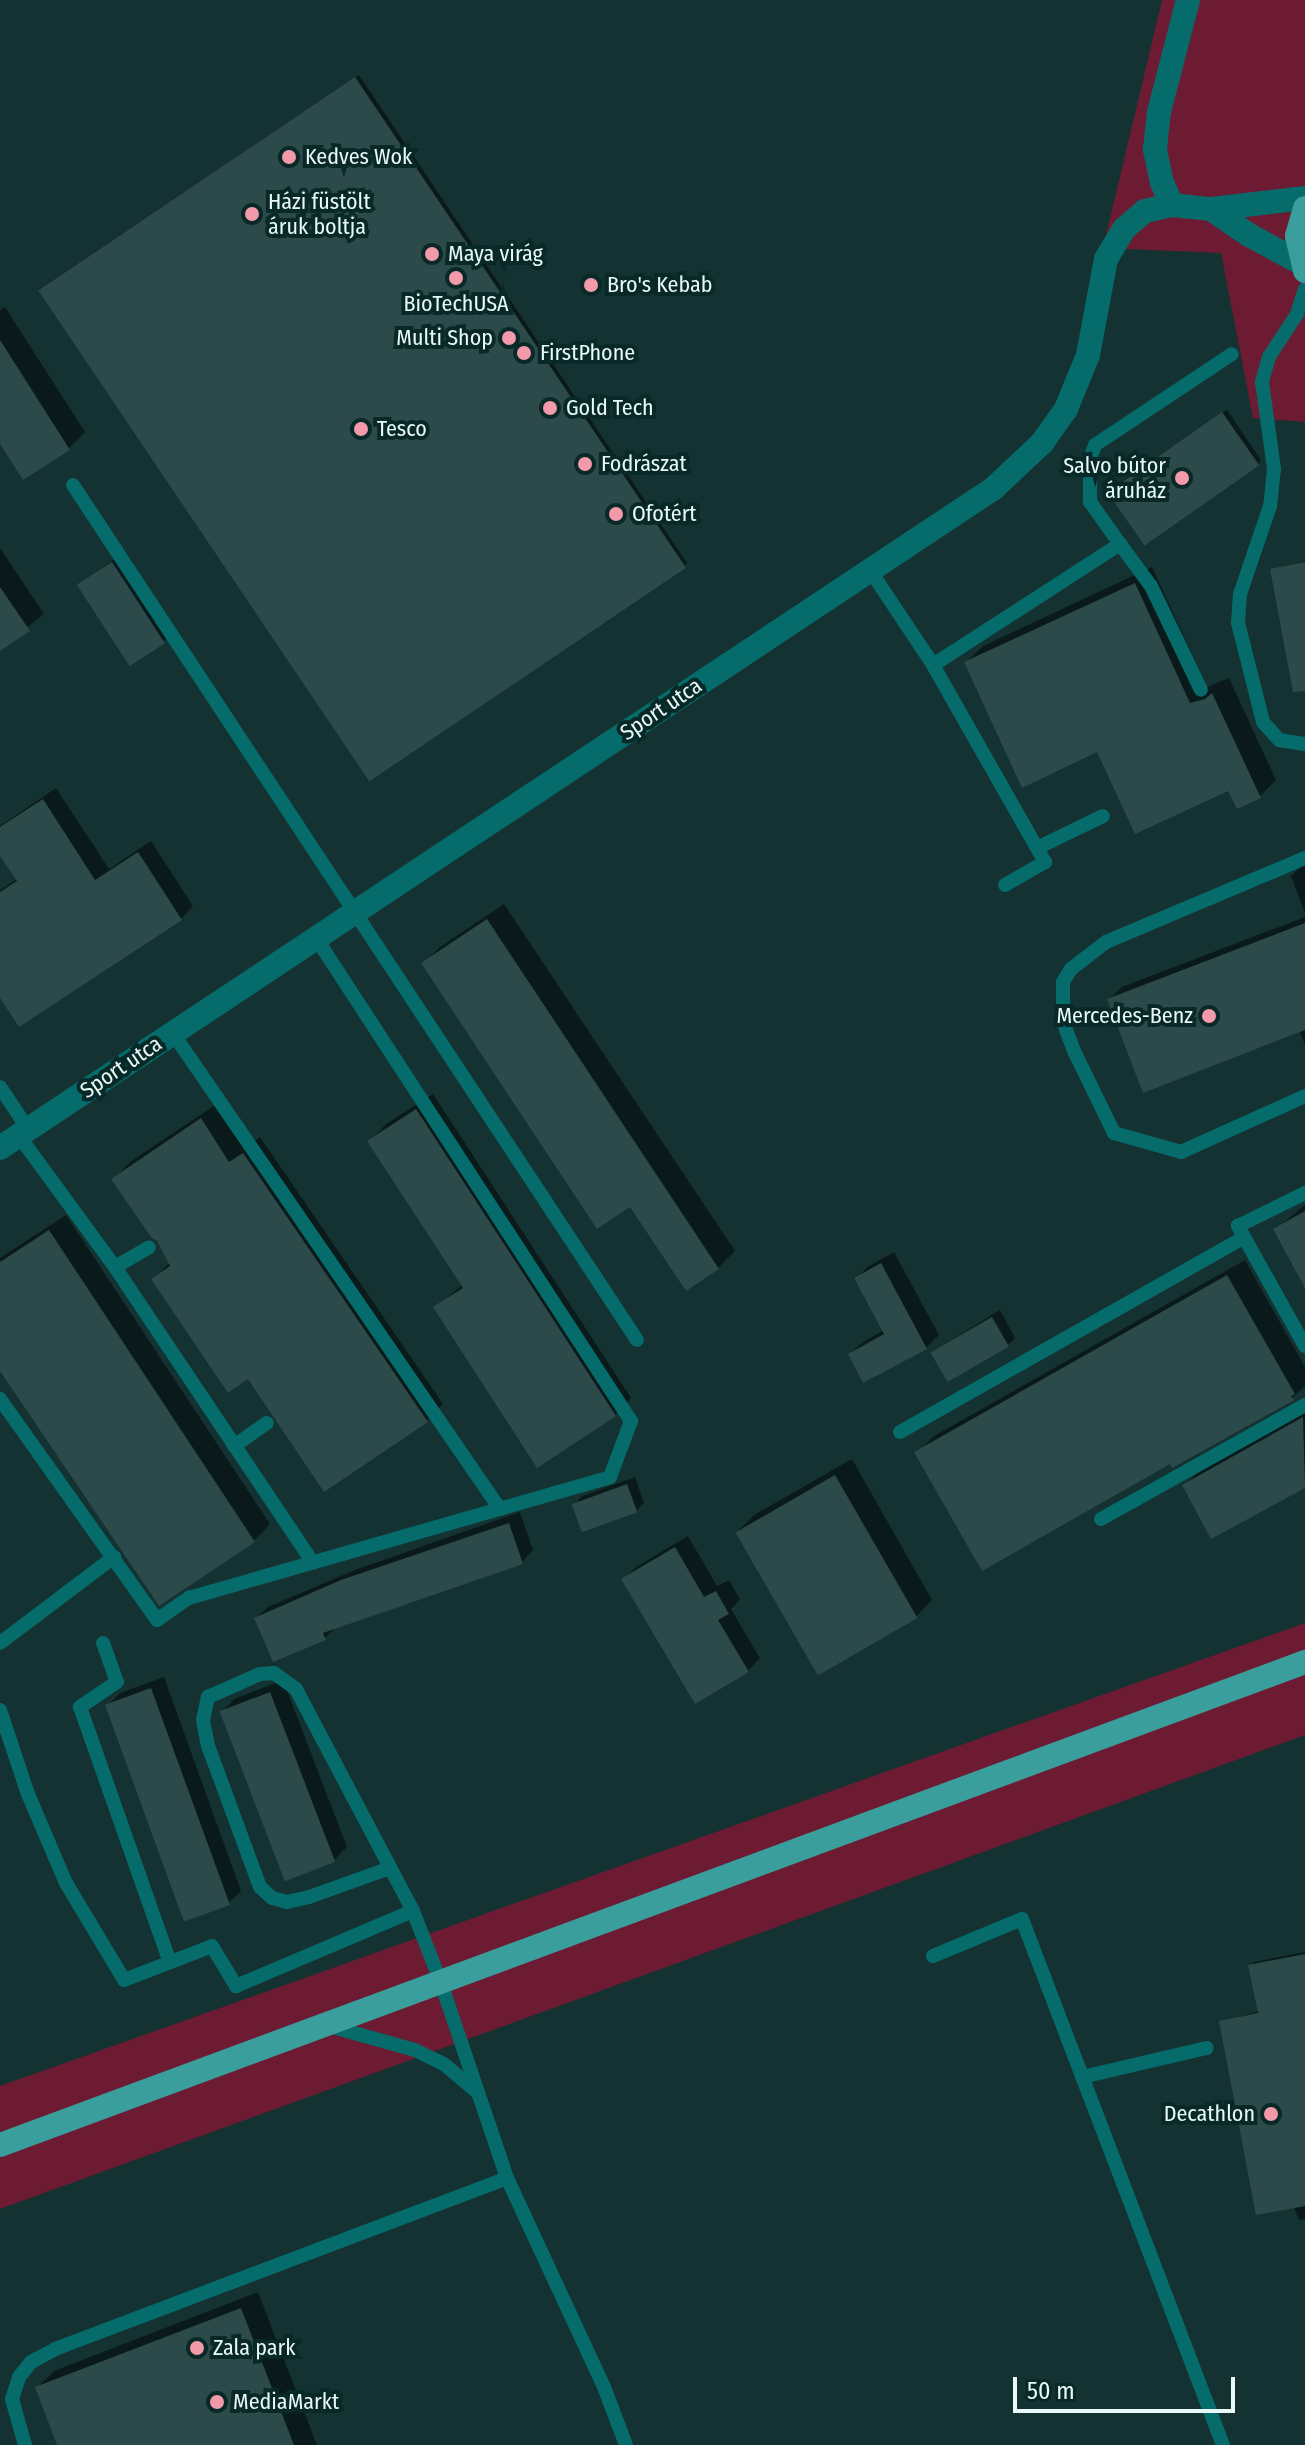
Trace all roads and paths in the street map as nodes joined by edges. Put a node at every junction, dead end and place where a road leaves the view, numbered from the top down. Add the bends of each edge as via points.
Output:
1 (1188, 0) edge
2 (1305, 198) edge
3 (1172, 205) junction
4 (1305, 208) edge
5 (1211, 209) junction
6 (1303, 267) edge
7 (1305, 289) edge
8 (1232, 354) dead end
9 (73, 485) dead end
10 (1120, 544) junction
11 (870, 570) junction
12 (933, 665) junction
13 (1201, 690) dead end
14 (1305, 744) edge
15 (1103, 816) dead end
16 (1037, 848) junction
17 (1305, 858) edge
18 (1005, 885) dead end
19 (357, 911) junction
20 (316, 938) junction
21 (172, 1032) junction
22 (0, 1087) edge
23 (1305, 1096) edge
24 (16, 1138) edge
25 (1305, 1193) edge
26 (1244, 1237) junction
27 (149, 1247) dead end
28 (115, 1267) junction
29 (637, 1340) dead end
30 (1305, 1346) edge
31 (0, 1399) edge
32 (1305, 1405) edge
33 (267, 1423) dead end
34 (900, 1432) dead end
35 (234, 1446) junction
36 (500, 1509) junction
37 (1101, 1519) dead end
38 (114, 1557) junction
39 (313, 1563) junction
40 (0, 1643) edge
41 (103, 1643) dead end
42 (1305, 1662) edge
43 (0, 1710) edge
44 (390, 1868) junction
45 (413, 1911) junction
46 (933, 1956) dead end
47 (170, 1962) junction
48 (441, 1983) junction
49 (325, 2025) junction
50 (1207, 2048) dead end
51 (1082, 2077) junction
52 (476, 2091) junction
53 (0, 2145) edge
54 (507, 2178) junction
55 (25, 2445) edge
56 (626, 2445) edge
57 (1223, 2445) edge

1 - 3 street via 1159,112 1155,149
2 - 5 street, Sport utca
3 - 5 street, Sport utca
3 - 11 street, Sport utca via 1145,211 1124,229 1106,259 1082,373 1042,443 994,488
4 - 6 main road via 1297,236
5 - 6 street
7 - 14 lane via 1297,314 1269,357 1262,382 1274,469 1270,506 1240,594 1238,623 1263,722 1279,740
8 - 10 lane via 1095,445 1090,502
9 - 19 lane
10 - 12 lane
10 - 13 lane via 1151,586
11 - 12 lane
11 - 19 street, Sport utca
12 - 16 lane
15 - 16 lane
16 - 18 lane via 1045,862
17 - 23 lane via 1106,942 1071,969 1063,982 1066,1030 1114,1133 1181,1152
19 - 20 street, Sport utca
19 - 29 lane
20 - 21 street, Sport utca
20 - 36 lane via 631,1421 610,1477
21 - 24 street, Sport utca
21 - 36 lane
22 - 24 lane
24 - 28 lane
25 - 26 lane via 1238,1226
26 - 30 lane
26 - 34 lane
27 - 28 lane
28 - 35 lane
31 - 38 lane
32 - 37 lane
33 - 35 lane
35 - 39 lane
36 - 39 lane
38 - 39 lane via 157,1620 189,1598
38 - 40 lane
41 - 47 lane via 117,1682 80,1707
42 - 48 main road
43 - 47 lane via 66,1883 124,1980
44 - 44 lane via 287,1902 260,1887 208,1746 203,1720 208,1697 260,1674 274,1673 287,1680
44 - 45 lane
45 - 47 lane via 236,1986 212,1946
45 - 48 lane
46 - 51 lane via 1022,1919
48 - 49 main road
48 - 52 lane
49 - 52 lane via 415,2050 444,2064
49 - 53 main road
50 - 51 lane
51 - 57 lane
52 - 54 lane
54 - 55 lane via 31,2362 12,2399
54 - 56 lane

